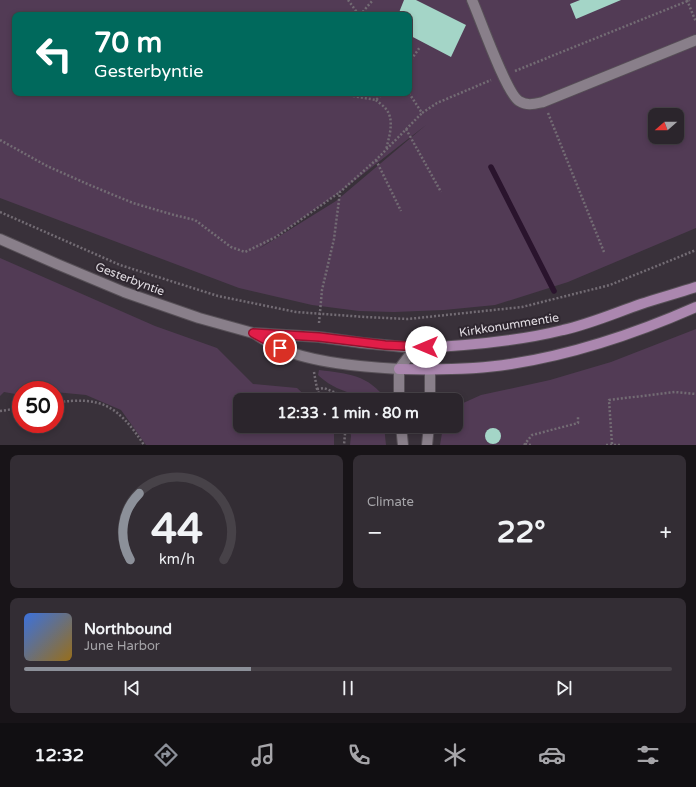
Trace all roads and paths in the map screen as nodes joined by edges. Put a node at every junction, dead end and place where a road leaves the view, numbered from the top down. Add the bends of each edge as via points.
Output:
1 (348, 0) edge
2 (372, 0) edge
3 (472, 0) edge
4 (689, 0) edge
5 (358, 12) edge
6 (362, 12) edge
7 (696, 22) edge
8 (696, 40) edge
9 (420, 47) dead end
10 (412, 59) edge
11 (503, 75) junction
12 (352, 96) dead end
13 (380, 96) edge
14 (411, 96) edge
15 (376, 100) junction
16 (543, 102) junction
17 (422, 113) junction
18 (406, 129) junction
19 (0, 140) edge
20 (386, 150) junction
21 (376, 160) junction
22 (340, 192) junction
23 (442, 192) dead end
24 (401, 211) dead end
25 (0, 212) edge
26 (0, 239) edge
27 (696, 250) edge
28 (604, 252) dead end
29 (696, 287) edge
30 (696, 307) edge
31 (319, 314) junction
32 (253, 333) junction
33 (415, 348) junction
34 (399, 369) junction
35 (430, 369) junction
36 (319, 393) edge
37 (336, 393) edge
38 (399, 393) edge
39 (430, 393) edge
40 (696, 394) edge
41 (64, 402) edge
42 (12, 409) edge
43 (0, 411) edge
44 (578, 416) dead end
45 (345, 433) edge
46 (402, 433) edge
47 (428, 433) edge
48 (524, 444) edge
49 (612, 444) edge
50 (144, 445) edge
51 (344, 445) edge
52 (403, 445) edge
53 (427, 445) edge
54 (531, 445) edge
55 (606, 445) edge
56 (620, 445) edge

1 - 5 path
2 - 6 path
3 - 11 street
4 - 7 path
4 - 11 path
8 - 16 street
9 - 10 path
11 - 16 street via 512,94 518,100 529,104
11 - 17 path via 437,103
12 - 15 path
13 - 15 path
14 - 17 path
15 - 20 path via 387,109 391,119
16 - 28 path
17 - 18 path
18 - 20 path
18 - 23 path
19 - 22 path via 47,166 99,189 195,220 231,247 245,252 276,237
20 - 21 path
21 - 22 path
21 - 24 path
22 - 31 path via 334,239
25 - 31 path via 120,265 218,296 296,312
26 - 32 street, Gesterbyntie via 124,292 199,318
27 - 31 path via 610,285 522,307 408,319
29 - 33 main road, Kirkkonummentie via 557,332 464,346
30 - 35 main road via 607,341 545,358 481,367
32 - 33 street, Gesterbyntie via 319,337
32 - 34 street, Gesterbyntie via 280,348 316,359 352,366
33 - 34 street
33 - 35 street
34 - 35 main road, Gesterbyntie
34 - 38 street
35 - 39 street
36 - 37 path via 317,389 324,388
40 - 49 path via 675,392 609,400
41 - 50 path via 80,400 108,407 132,427
42 - 43 path
44 - 48 path via 578,423 532,435
45 - 51 path
46 - 52 street
47 - 53 street
48 - 54 path
49 - 55 path
49 - 56 path

